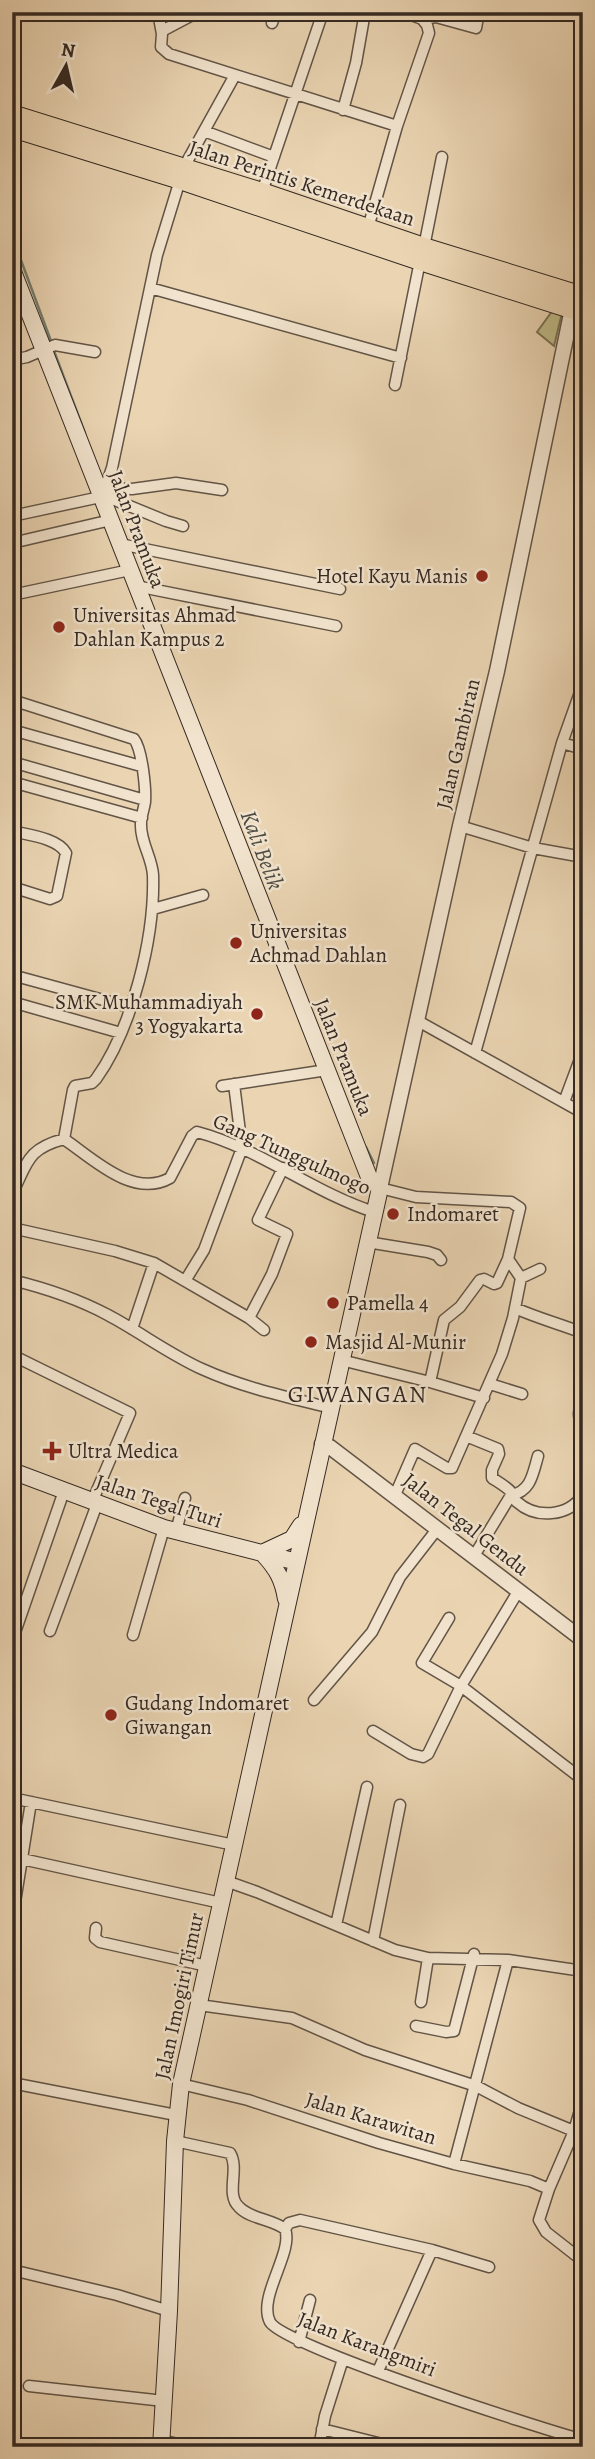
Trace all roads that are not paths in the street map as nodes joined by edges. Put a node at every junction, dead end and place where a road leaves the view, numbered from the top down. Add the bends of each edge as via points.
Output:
1 (158, 12) edge
2 (198, 12) edge
3 (323, 12) edge
4 (365, 12) edge
5 (403, 12) edge
6 (479, 12) edge
7 (422, 19) junction
8 (162, 31) junction
9 (235, 75) junction
10 (295, 96) junction
11 (344, 110) junction
12 (12, 114) edge
13 (397, 126) junction
14 (12, 128) edge
15 (204, 131) junction
16 (274, 157) junction
17 (442, 157) dead end
18 (182, 174) junction
19 (262, 192) junction
20 (368, 228) junction
21 (422, 254) junction
22 (12, 268) edge
23 (150, 288) junction
24 (16, 289) edge
25 (580, 298) edge
26 (43, 350) junction
27 (95, 352) dead end
28 (401, 358) junction
29 (12, 360) edge
30 (395, 385) dead end
31 (222, 490) dead end
32 (106, 492) junction
33 (12, 516) edge
34 (111, 520) junction
35 (183, 526) dead end
36 (12, 543) edge
37 (120, 544) junction
38 (133, 578) junction
39 (340, 589) dead end
40 (12, 595) edge
41 (337, 626) dead end
42 (583, 684) edge
43 (12, 700) edge
44 (12, 730) edge
45 (562, 743) junction
46 (583, 749) edge
47 (12, 762) edge
48 (141, 766) junction
49 (12, 782) edge
50 (145, 800) junction
51 (142, 818) junction
52 (460, 826) junction
53 (12, 831) edge
54 (533, 848) junction
55 (583, 857) edge
56 (12, 887) edge
57 (203, 895) dead end
58 (153, 909) junction
59 (12, 975) edge
60 (12, 1002) edge
61 (129, 1007) junction
62 (418, 1021) junction
63 (121, 1033) junction
64 (583, 1051) edge
65 (475, 1053) junction
66 (327, 1070) junction
67 (234, 1084) junction
68 (222, 1086) dead end
69 (564, 1102) junction
70 (583, 1113) edge
71 (64, 1139) junction
72 (242, 1149) junction
73 (284, 1168) junction
74 (380, 1188) junction
75 (12, 1195) edge
76 (374, 1212) junction
77 (12, 1228) edge
78 (368, 1242) junction
79 (508, 1259) junction
80 (441, 1260) dead end
81 (154, 1263) junction
82 (540, 1269) dead end
83 (521, 1278) junction
84 (12, 1280) edge
85 (185, 1281) junction
86 (514, 1308) junction
87 (249, 1318) junction
88 (132, 1329) junction
89 (264, 1330) dead end
90 (583, 1333) edge
91 (12, 1355) edge
92 (341, 1360) junction
93 (583, 1376) edge
94 (430, 1382) junction
95 (489, 1384) junction
96 (582, 1388) edge
97 (522, 1394) dead end
98 (484, 1398) junction
99 (331, 1409) junction
100 (467, 1436) junction
101 (322, 1444) junction
102 (583, 1450) edge
103 (538, 1456) dead end
104 (12, 1471) edge
105 (64, 1491) junction
106 (395, 1494) junction
107 (511, 1495) junction
108 (583, 1495) edge
109 (185, 1498) dead end
110 (94, 1503) junction
111 (306, 1517) junction
112 (438, 1528) junction
113 (170, 1530) junction
114 (262, 1553) junction
115 (474, 1556) junction
116 (297, 1562) junction
117 (519, 1590) junction
118 (286, 1607) junction
119 (449, 1618) dead end
120 (50, 1632) dead end
121 (133, 1635) dead end
122 (583, 1640) edge
123 (12, 1641) edge
124 (461, 1686) junction
125 (314, 1700) dead end
126 (373, 1731) dead end
127 (583, 1780) edge
128 (367, 1787) dead end
129 (12, 1798) edge
130 (31, 1802) junction
131 (400, 1805) dead end
132 (234, 1845) junction
133 (22, 1860) junction
134 (226, 1881) junction
135 (221, 1903) junction
136 (12, 1921) edge
137 (336, 1925) junction
138 (96, 1928) dead end
139 (373, 1941) junction
140 (473, 1957) junction
141 (428, 1958) junction
142 (508, 1960) junction
143 (207, 1966) junction
144 (583, 1971) edge
145 (421, 2002) dead end
146 (198, 2005) junction
147 (416, 2026) dead end
148 (12, 2083) edge
149 (181, 2084) junction
150 (476, 2086) junction
151 (583, 2100) edge
152 (176, 2115) junction
153 (574, 2131) junction
154 (174, 2141) junction
155 (454, 2164) junction
156 (549, 2189) junction
157 (285, 2229) junction
158 (432, 2250) junction
159 (583, 2261) edge
160 (489, 2267) dead end
161 (12, 2270) edge
162 (310, 2300) dead end
163 (169, 2311) junction
164 (299, 2342) junction
165 (343, 2359) junction
166 (378, 2371) junction
167 (29, 2386) dead end
168 (164, 2401) junction
169 (322, 2428) junction
170 (583, 2440) edge
171 (161, 2443) edge
172 (190, 2447) edge
173 (319, 2447) edge
174 (394, 2447) edge

1 - 8 street
2 - 8 street
3 - 10 street
4 - 11 street
5 - 7 street
6 - 7 street via 476,27 436,17
7 - 13 street via 429,33
8 - 9 street via 161,47 166,53
9 - 10 street
9 - 15 street
10 - 11 street
10 - 16 street
11 - 13 street
12 - 18 main road, Jalan Perintis Kemerdekaan
13 - 20 street
14 - 18 main road, Jalan Perintis Kemerdekaan
15 - 16 street
15 - 18 street
16 - 19 street
17 - 21 street
18 - 19 main road, Jalan Perintis Kemerdekaan
18 - 21 main road, Jalan Perintis Kemerdekaan
18 - 23 street
19 - 20 main road, Jalan Perintis Kemerdekaan
20 - 21 main road, Jalan Perintis Kemerdekaan
21 - 25 main road, Jalan Perintis Kemerdekaan
21 - 28 street
22 - 24 main road, Jalan Pramuka
23 - 28 street
23 - 32 street
24 - 26 main road, Jalan Pramuka
25 - 52 street, Jalan Gambiran
26 - 27 street via 55,345
26 - 29 street
26 - 32 main road, Jalan Pramuka
28 - 30 street
31 - 32 street via 176,483
32 - 33 street
32 - 34 main road, Jalan Pramuka
32 - 35 street
34 - 36 street
34 - 37 main road, Jalan Pramuka
37 - 38 main road, Jalan Pramuka
37 - 39 street
38 - 40 street
38 - 41 street
38 - 66 main road, Jalan Pramuka
42 - 45 street
43 - 48 street via 134,739
44 - 48 street
45 - 46 street
45 - 54 street
47 - 50 street
48 - 50 street
49 - 51 street
50 - 51 street
51 - 58 street via 145,851 152,866
52 - 54 street
52 - 62 street, Jalan Gambiran
53 - 56 street via 62,846 66,853 56,898
54 - 55 street
54 - 65 street
57 - 58 street
58 - 61 street
59 - 61 street
60 - 63 street
61 - 63 street
62 - 65 street
62 - 74 street, Jalan Gambiran
63 - 71 street via 96,1079 75,1086
64 - 69 street
65 - 69 street
66 - 67 street
66 - 74 main road, Jalan Pramuka via 369,1177
67 - 68 street
67 - 72 street
69 - 70 street
71 - 72 street, Gang Tunggulmogo via 106,1170 146,1182 170,1178 195,1132
71 - 75 street via 44,1144 34,1153
72 - 73 street, Gang Tunggulmogo
72 - 85 street via 204,1250
73 - 76 street, Gang Tunggulmogo
73 - 87 street via 258,1220 287,1234
74 - 76 main road
74 - 79 street via 416,1197 515,1203 520,1208
76 - 78 main road
77 - 81 street
78 - 80 street via 428,1252
78 - 92 main road
79 - 83 street
79 - 94 street via 498,1283 480,1280 444,1320
81 - 85 street
81 - 88 street
82 - 83 street
83 - 86 street
84 - 88 street via 77,1301
85 - 87 street
86 - 90 street
86 - 95 street
87 - 89 street
88 - 99 street via 224,1378
91 - 110 street via 131,1413
92 - 94 street
92 - 99 main road
93 - 96 street
94 - 98 street
95 - 97 street
95 - 98 street
96 - 102 street
98 - 100 street
99 - 101 main road
100 - 106 street via 450,1469 415,1449
100 - 107 street via 499,1451 492,1478
101 - 106 street, Jalan Tegal Gendu
101 - 111 main road
103 - 107 street via 526,1489
104 - 105 main road, Jalan Tegal Turi
105 - 110 main road, Jalan Tegal Turi
105 - 123 street
106 - 112 street, Jalan Tegal Gendu
107 - 108 street via 528,1509 550,1513 567,1510
107 - 115 street
109 - 113 street
110 - 113 main road, Jalan Tegal Turi
110 - 120 street
111 - 114 main road via 292,1539
111 - 116 main road
112 - 115 street, Jalan Tegal Gendu
112 - 125 street via 400,1577 372,1632
113 - 114 main road, Jalan Tegal Turi
113 - 121 street
114 - 116 main road, Jalan Tegal Turi
114 - 118 main road via 277,1569
115 - 117 street, Jalan Tegal Gendu
116 - 118 main road, Jalan Imogiri Timur
117 - 122 street, Jalan Tegal Gendu
117 - 124 street
118 - 132 main road, Jalan Imogiri Timur
119 - 124 street via 422,1663
124 - 126 street via 425,1756 411,1754
124 - 127 street
128 - 137 street
129 - 130 street
130 - 132 street
130 - 133 street
131 - 139 street
132 - 134 main road, Jalan Imogiri Timur
133 - 135 street
133 - 136 street
134 - 135 main road, Jalan Imogiri Timur
134 - 137 street
135 - 143 main road, Jalan Imogiri Timur
137 - 139 street
138 - 143 street via 95,1938 100,1942
139 - 141 street
140 - 141 street
140 - 142 street
140 - 147 street via 454,2031
141 - 145 street
142 - 144 street
142 - 150 street
143 - 146 main road, Jalan Imogiri Timur
146 - 149 main road, Jalan Imogiri Timur
146 - 150 street via 292,2018 365,2050
148 - 152 street
149 - 152 main road, Jalan Imogiri Timur
149 - 155 street, Jalan Karawitan via 248,2099
150 - 153 street
150 - 155 street
151 - 153 street
152 - 154 main road, Jalan Imogiri Timur
153 - 156 street
154 - 157 street via 230,2152 237,2205
154 - 163 main road, Jalan Imogiri Timur
155 - 156 street, Jalan Karawitan via 530,2180
156 - 159 street via 540,2225
157 - 158 street via 300,2220
157 - 164 street, Jalan Karangmiri via 286,2241 267,2310 273,2326
158 - 160 street
158 - 166 street
161 - 163 street
162 - 164 street
163 - 168 main road, Jalan Imogiri Timur
164 - 165 street, Jalan Karangmiri
165 - 166 street, Jalan Karangmiri
165 - 169 street
166 - 170 street, Jalan Karangmiri
167 - 168 street
168 - 171 main road, Jalan Imogiri Timur
169 - 173 street
169 - 174 street
171 - 172 street

